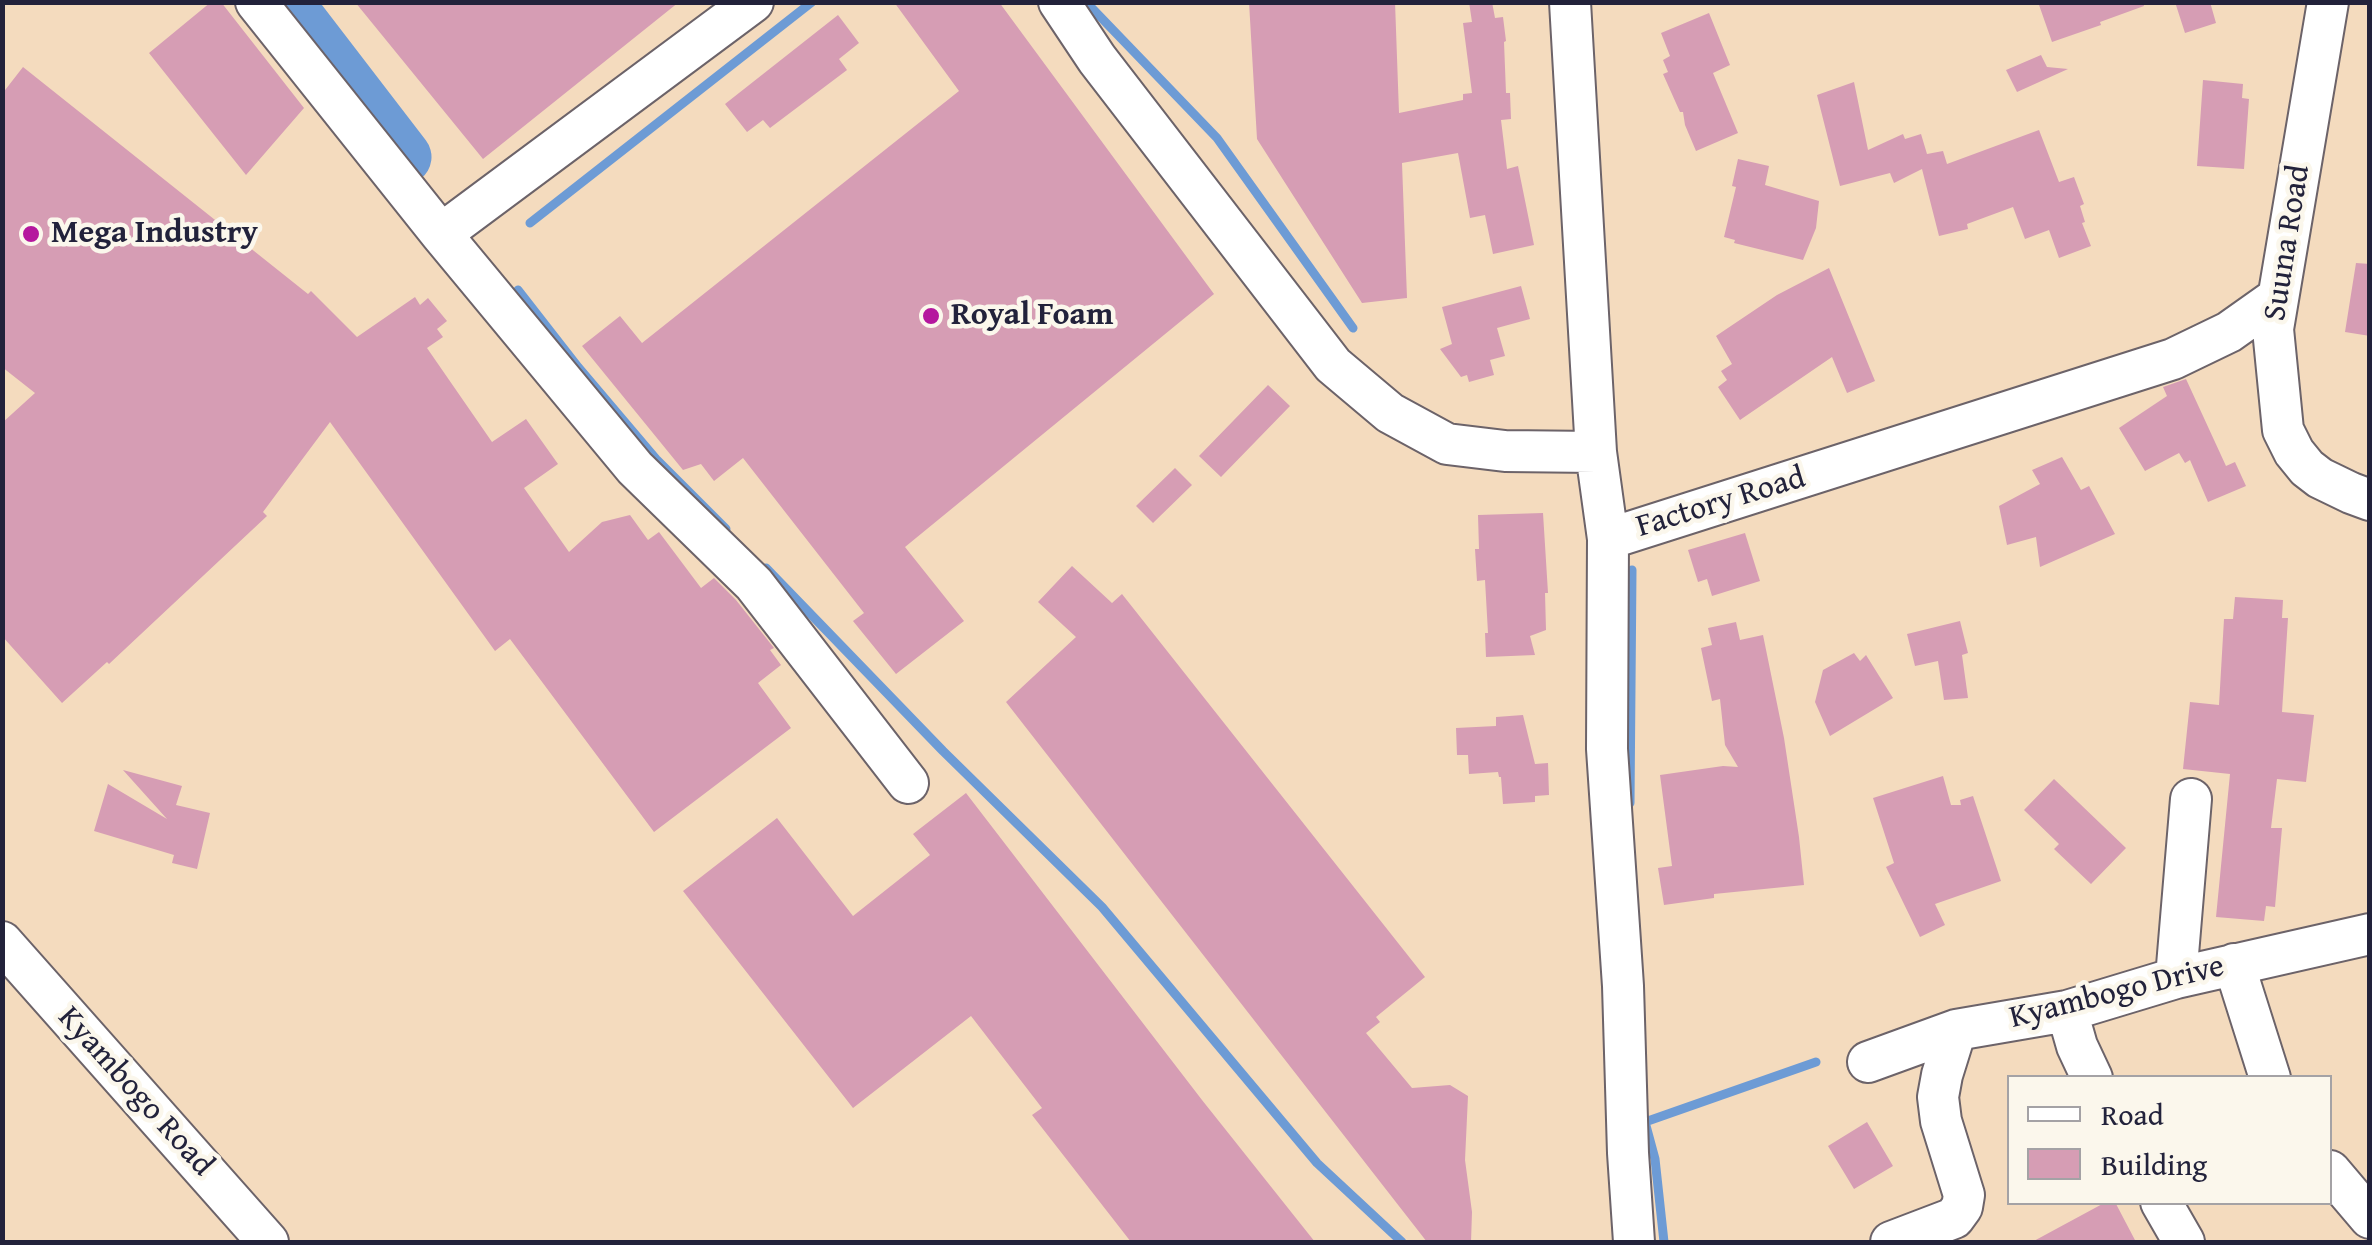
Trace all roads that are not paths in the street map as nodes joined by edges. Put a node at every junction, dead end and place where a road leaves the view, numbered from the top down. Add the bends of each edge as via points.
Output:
1 (256, 2) edge
2 (753, 2) edge
3 (1059, 2) edge
4 (1570, 2) edge
5 (2328, 2) edge
6 (441, 234) junction
7 (2277, 298) junction
8 (1596, 452) junction
9 (2370, 500) edge
10 (1608, 539) junction
11 (908, 783) dead end
12 (2190, 799) dead end
13 (2370, 934) edge
14 (2, 942) edge
15 (2234, 964) junction
16 (2176, 978) junction
17 (2067, 1011) junction
18 (1956, 1030) junction
19 (1868, 1062) dead end
20 (2091, 1075) edge
21 (2269, 1075) edge
22 (2332, 1173) edge
23 (2164, 1205) edge
24 (2370, 1218) edge
25 (268, 1242) edge
26 (1634, 1242) edge
27 (1891, 1242) edge
28 (2184, 1242) edge

1 - 6 street
2 - 6 street
3 - 8 street via 1332,364 1390,413 1447,444
4 - 8 street, Factory Road
5 - 7 street, Suuna Road
6 - 11 street via 634,468 754,584
7 - 9 street, Suuna Road via 2273,329 2283,430 2306,468
7 - 10 street, Factory Road via 2173,360
8 - 10 street, Factory Road
10 - 26 street via 1607,750
12 - 16 street
13 - 15 street, Kyambogo Drive
14 - 25 street, Kyambogo Road
15 - 16 street, Kyambogo Drive
15 - 21 street
16 - 17 street, Kyambogo Drive
17 - 18 street, Kyambogo Drive
17 - 20 street
18 - 19 street, Kyambogo Drive
18 - 27 street via 1938,1098 1962,1207 1954,1218
22 - 24 street
23 - 28 street

